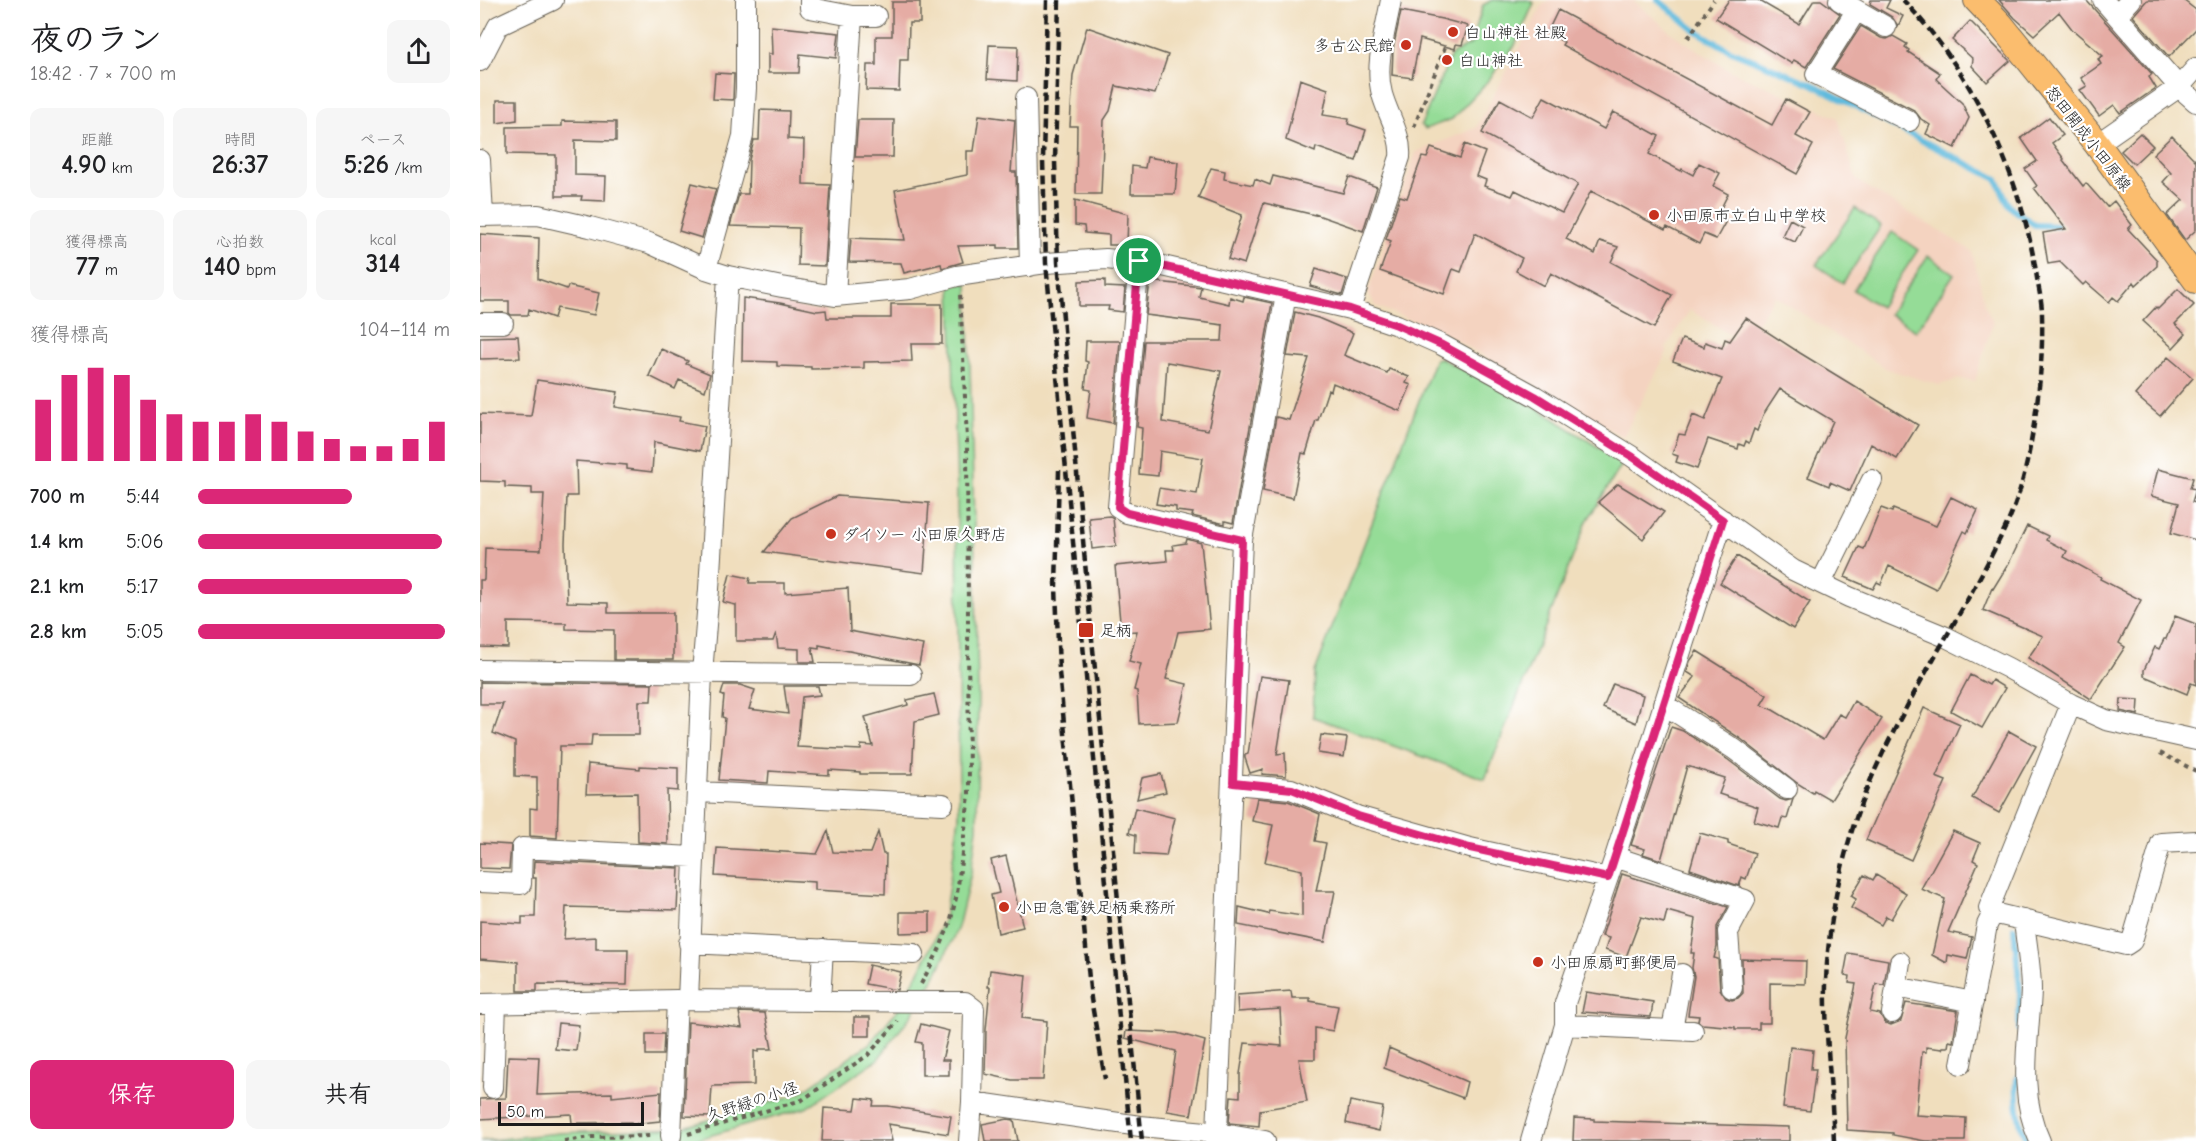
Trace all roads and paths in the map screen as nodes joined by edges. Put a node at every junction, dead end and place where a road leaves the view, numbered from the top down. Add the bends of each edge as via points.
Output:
1 (553, 0) edge
2 (746, 0) edge
3 (810, 0) edge
4 (1391, 0) edge
5 (1714, 0) edge
6 (1839, 0) edge
7 (1977, 0) edge
8 (2103, 0) edge
9 (2131, 0) edge
10 (1856, 11) junction
11 (2116, 15) junction
12 (852, 16) junction
13 (876, 16) dead end
14 (1886, 27) dead end
15 (1688, 38) dead end
16 (1445, 47) dead end
17 (480, 61) edge
18 (2196, 68) edge
19 (2179, 87) junction
20 (1026, 98) dead end
21 (2196, 102) edge
22 (1909, 121) dead end
23 (2097, 144) junction
24 (1401, 147) junction
25 (480, 160) edge
26 (481, 216) edge
27 (1139, 261) junction
28 (1030, 266) junction
29 (706, 269) junction
30 (728, 276) junction
31 (957, 276) junction
32 (2196, 280) edge
33 (1286, 294) junction
34 (835, 296) junction
35 (1350, 309) junction
36 (480, 323) edge
37 (503, 323) dead end
38 (1872, 480) dead end
39 (1723, 520) junction
40 (1242, 540) junction
41 (1821, 583) junction
42 (480, 670) edge
43 (702, 673) junction
44 (911, 675) dead end
45 (1663, 704) junction
46 (2071, 704) junction
47 (2196, 740) edge
48 (2154, 751) dead end
49 (2196, 771) edge
50 (1233, 783) junction
51 (1787, 789) dead end
52 (698, 792) junction
53 (943, 804) dead end
54 (2196, 841) edge
55 (693, 857) junction
56 (1615, 857) junction
57 (1608, 878) junction
58 (480, 882) edge
59 (1993, 913) junction
60 (2024, 920) junction
61 (689, 943) junction
62 (822, 950) junction
63 (914, 954) dead end
64 (1900, 962) dead end
65 (1682, 974) dead end
66 (1896, 987) junction
67 (1732, 988) dead end
68 (682, 1000) junction
69 (820, 1001) junction
70 (911, 1002) junction
71 (1973, 1002) junction
72 (488, 1004) edge
73 (1892, 1013) dead end
74 (1565, 1025) junction
75 (1672, 1030) junction
76 (1693, 1031) dead end
77 (1961, 1064) dead end
78 (493, 1088) dead end
79 (972, 1102) junction
80 (1217, 1133) junction
81 (671, 1136) junction
82 (564, 1141) edge
83 (969, 1141) edge
84 (1265, 1141) edge
85 (1531, 1141) edge
86 (2040, 1141) edge

1 - 17 street via 498,26
2 - 29 street via 743,136
3 - 12 street via 810,8
4 - 24 street via 1380,80
5 - 15 path
6 - 10 street
7 - 23 main road, 怒田開成小田原線
8 - 11 street
9 - 11 street
10 - 14 street
10 - 22 street via 1815,74
11 - 19 street
12 - 13 street
12 - 34 street
16 - 24 path via 1409,141
18 - 19 street
19 - 21 street
19 - 23 street
20 - 28 street
23 - 32 main road, 怒田開成小田原線
24 - 35 street
25 - 26 street
26 - 29 street via 538,215 590,227 649,243
27 - 28 street via 1089,259
27 - 33 street
27 - 40 street via 1118,507 1127,513
28 - 31 street
29 - 30 street
30 - 34 street
30 - 43 street
31 - 34 street via 910,289
31 - 70 path, 久野緑の小径 via 967,440 969,795 950,923
33 - 35 street
33 - 40 street
35 - 39 street via 1442,345 1535,396 1633,457
36 - 37 street
38 - 41 street
39 - 41 street via 1785,565
39 - 45 street
40 - 50 street
41 - 46 street via 1946,637
42 - 43 street
43 - 44 street
43 - 52 street
45 - 51 street via 1734,749
45 - 56 street
46 - 47 street via 2106,720
46 - 59 street via 1989,908
48 - 49 path
50 - 57 street via 1292,789 1358,816 1470,848
50 - 80 street
52 - 53 street
52 - 55 street
54 - 60 street via 2161,843 2132,941 2126,945
55 - 58 street via 522,848 521,884
55 - 61 street
56 - 57 street
56 - 67 street via 1745,900 1728,932
57 - 74 street via 1565,1004
59 - 60 street
59 - 71 street via 1987,925
60 - 86 street via 2031,987 2026,1091
61 - 62 street
61 - 68 street
62 - 63 street
62 - 69 street
64 - 66 street
65 - 75 street
66 - 71 street
66 - 73 street
68 - 69 street
68 - 72 street
68 - 81 street
69 - 70 street
70 - 79 street via 965,1002 975,1009
70 - 81 path, 久野緑の小径 via 868,1054 802,1100
71 - 77 street
72 - 78 street
74 - 75 street
74 - 85 street
75 - 76 street
79 - 80 street
79 - 83 street
80 - 84 street
81 - 82 path, 久野緑の小径

